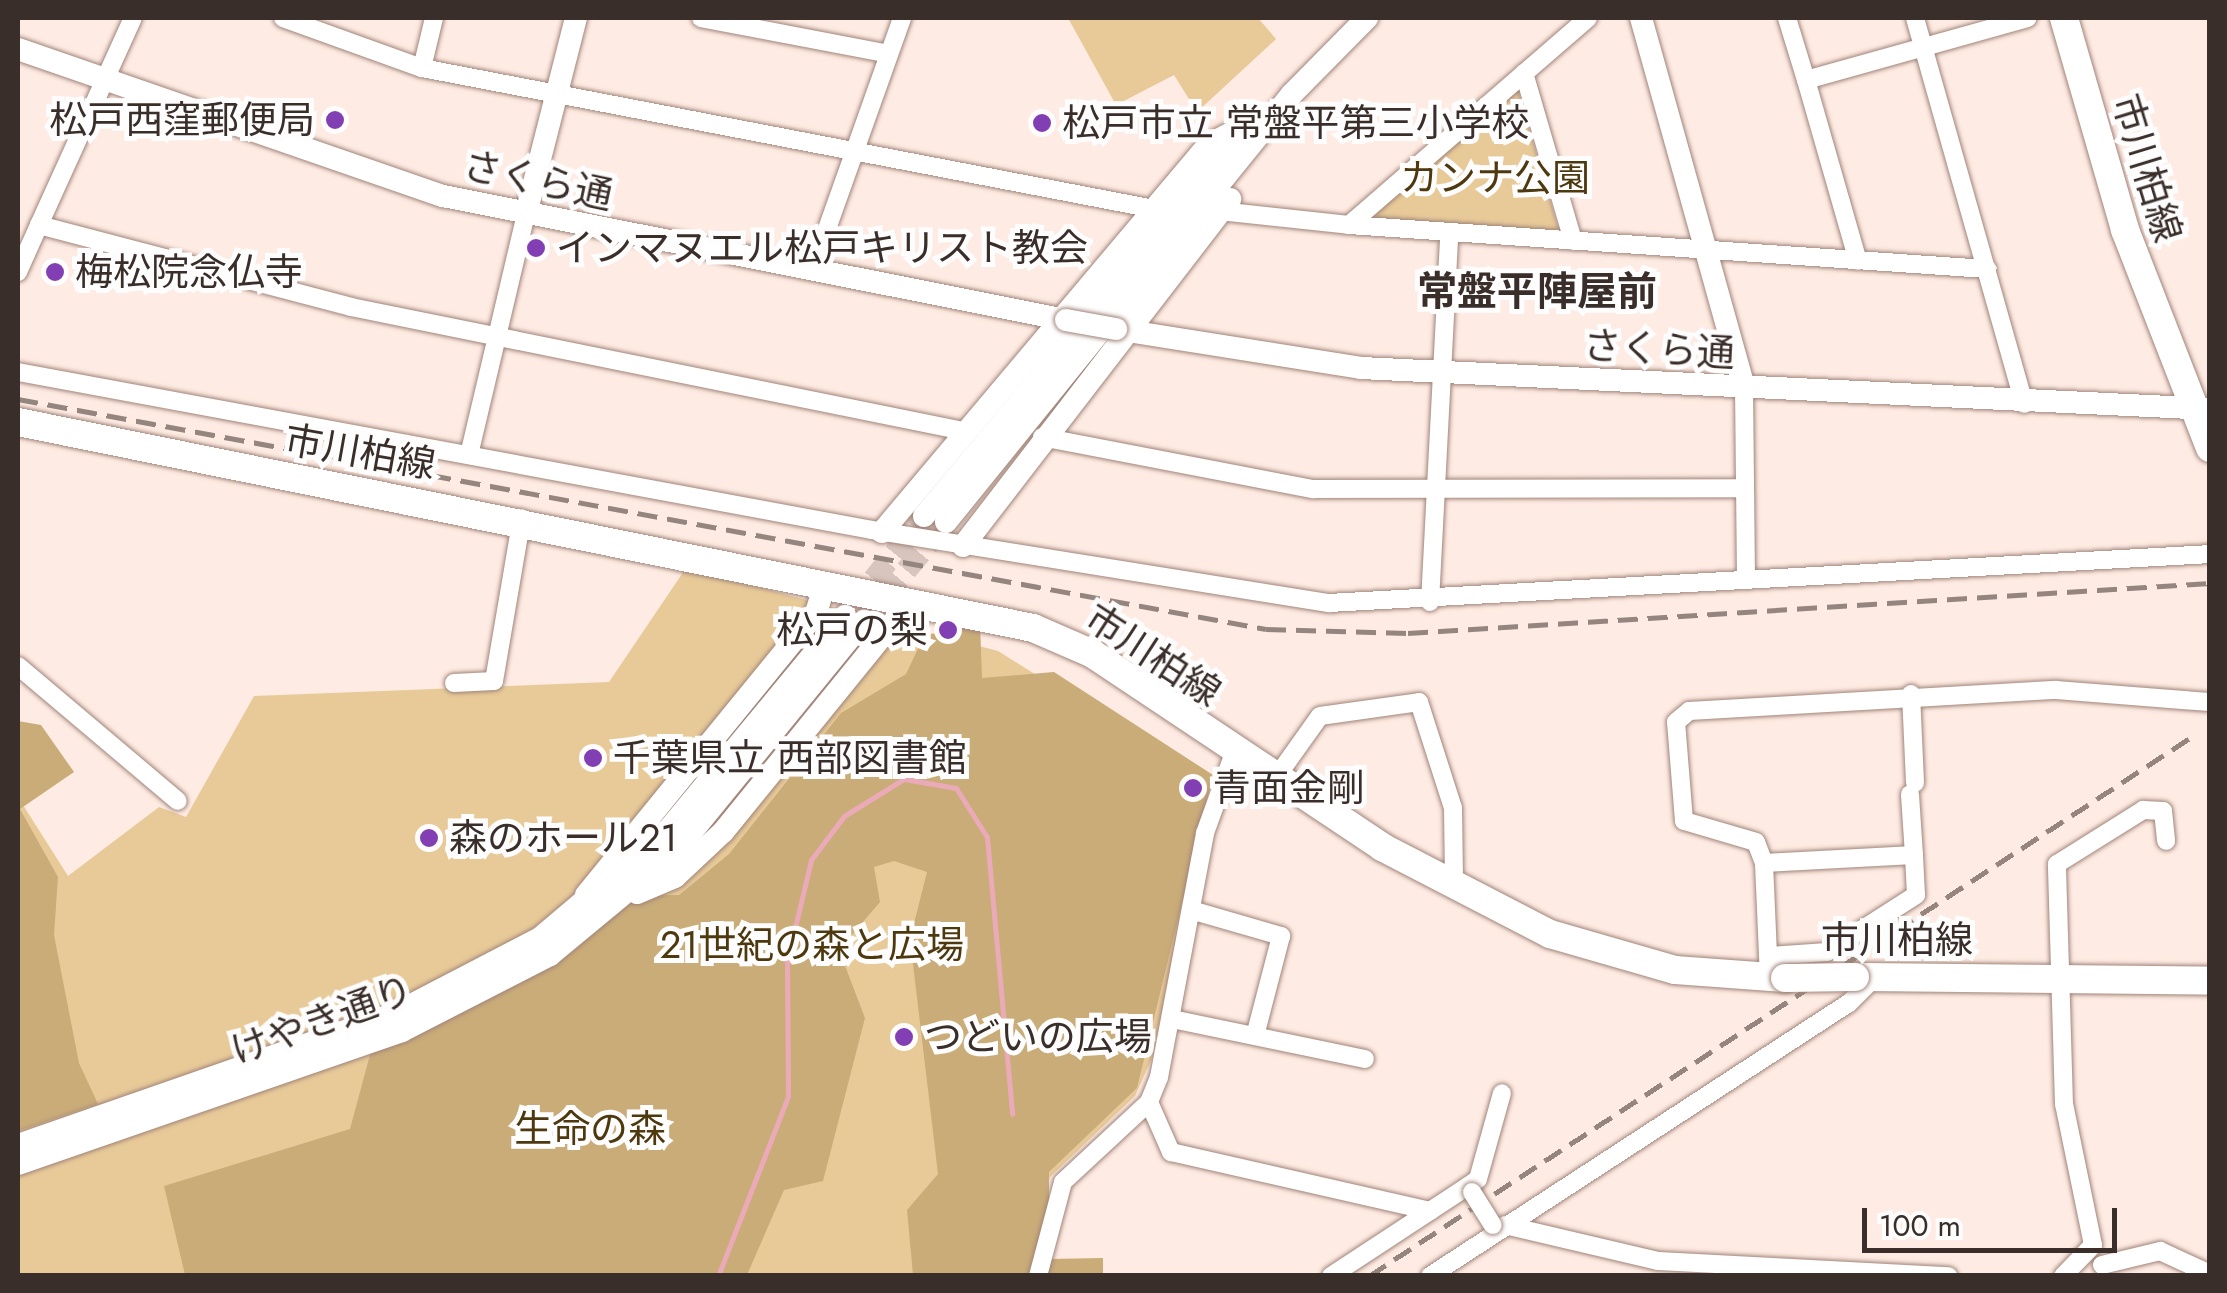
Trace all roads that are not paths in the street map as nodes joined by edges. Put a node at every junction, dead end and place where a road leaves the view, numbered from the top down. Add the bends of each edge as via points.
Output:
1 (134, 18) edge
2 (283, 18) edge
3 (434, 18) edge
4 (576, 18) edge
5 (701, 18) edge
6 (902, 18) edge
7 (1588, 18) edge
8 (1641, 18) edge
9 (1787, 18) edge
10 (1916, 18) edge
11 (2028, 18) edge
12 (2064, 18) edge
13 (1352, 22) edge
14 (18, 48) edge
15 (1924, 48) junction
16 (889, 54) junction
17 (422, 68) junction
18 (1524, 72) junction
19 (104, 80) junction
20 (1806, 80) junction
21 (1292, 94) junction
22 (557, 95) junction
23 (1258, 119) junction
24 (853, 152) junction
25 (1154, 210) junction
26 (1220, 211) junction
27 (526, 214) junction
28 (39, 225) junction
29 (1349, 225) junction
30 (1449, 234) junction
31 (1573, 240) junction
32 (1707, 251) junction
33 (1858, 261) junction
34 (1987, 269) junction
35 (812, 271) junction
36 (18, 272) edge
37 (1064, 320) junction
38 (1120, 330) junction
39 (497, 334) junction
40 (18, 372) edge
41 (1442, 373) junction
42 (1744, 388) junction
43 (2024, 404) junction
44 (2202, 409) edge
45 (18, 422) edge
46 (964, 431) junction
47 (1042, 437) junction
48 (2210, 448) edge
49 (468, 456) junction
50 (1743, 488) junction
51 (1436, 493) junction
52 (522, 518) junction
53 (882, 532) junction
54 (964, 546) junction
55 (2210, 554) edge
56 (1746, 579) junction
57 (824, 586) junction
58 (900, 600) junction
59 (1430, 602) junction
60 (854, 619) tunnel mouth
61 (18, 666) edge
62 (454, 684) dead end
63 (1911, 694) junction
64 (2210, 702) edge
65 (1234, 753) junction
66 (1275, 778) junction
67 (178, 800) dead end
68 (2166, 841) dead end
69 (1914, 856) junction
70 (1764, 864) junction
71 (1454, 882) junction
72 (623, 888) junction
73 (1191, 910) junction
74 (578, 911) junction
75 (1775, 971) junction
76 (1865, 977) junction
77 (2061, 977) junction
78 (2210, 981) edge
79 (1172, 1019) junction
80 (1256, 1036) junction
81 (1365, 1058) dead end
82 (1502, 1093) dead end
83 (1149, 1102) junction
84 (18, 1144) edge
85 (18, 1164) edge
86 (1470, 1189) junction
87 (1430, 1211) junction
88 (1498, 1227) junction
89 (2093, 1245) junction
90 (1654, 1268) edge
91 (2104, 1270) edge
92 (2210, 1274) edge
93 (1038, 1276) edge
94 (1331, 1276) edge
95 (1430, 1276) edge
96 (1949, 1276) edge
97 (2063, 1276) edge

1 - 19 street
2 - 17 street
3 - 17 street
4 - 22 street
5 - 16 street
6 - 16 street
7 - 18 street
8 - 32 street
9 - 20 street
10 - 15 street
11 - 15 street
12 - 44 main road, 市川柏線 via 2125,230
13 - 21 street
14 - 19 street, さくら通
15 - 20 street
15 - 34 street
16 - 24 street
17 - 22 street
18 - 29 street
18 - 31 street
19 - 27 street, さくら通 via 358,172
19 - 28 street
20 - 33 street
21 - 23 street
21 - 23 street via 935,519
21 - 26 street via 1271,149
22 - 24 street
22 - 27 street
23 - 25 street via 1220,132
24 - 25 street
24 - 35 street
25 - 37 street
26 - 29 street
26 - 38 street
27 - 35 street, さくら通
27 - 39 street
28 - 36 street
28 - 39 street via 350,306
29 - 30 street
30 - 31 street
30 - 41 street
31 - 32 street
32 - 33 street
32 - 42 street
33 - 34 street
34 - 43 street
35 - 37 street, さくら通
37 - 38 street, さくら通, bridge
37 - 46 street
38 - 41 street, さくら通 via 1295,361
38 - 47 street
39 - 46 street
39 - 49 street
40 - 49 street
41 - 42 street, さくら通
41 - 51 street
42 - 43 street, さくら通
42 - 50 street
43 - 44 street, さくら通
44 - 48 main road, 市川柏線
45 - 52 main road, 市川柏線
46 - 53 street
47 - 51 street via 1206,474
47 - 54 street
49 - 53 street
50 - 51 street
50 - 56 street
51 - 59 street
52 - 57 main road, 市川柏線
52 - 62 street via 494,681
53 - 54 street
54 - 59 street via 1298,600
55 - 56 street
56 - 59 street
57 - 58 main road, 市川柏線
57 - 74 street via 816,614
58 - 65 main road, 市川柏線 via 1062,638
58 - 72 street via 896,619 724,832 675,877
60 - 72 street via 690,835
61 - 67 street
63 - 64 street via 2056,690
63 - 69 street
63 - 70 street via 1681,716 1684,820 1756,842
65 - 66 main road, 市川柏線
65 - 73 street
66 - 71 main road, 市川柏線
66 - 71 street via 1320,716 1418,702 1452,808
68 - 77 street via 2163,812 2143,810 2057,864
69 - 70 street
69 - 75 street via 1916,895 1827,952
70 - 75 street
71 - 75 main road, 市川柏線 via 1584,948 1675,970
72 - 74 street, けやき通り
72 - 85 street, けやき通り via 550,955 402,1030
73 - 79 street
73 - 80 street via 1281,936
74 - 84 street, けやき通り via 394,1014
75 - 76 main road, 市川柏線, bridge
76 - 77 main road, 市川柏線
76 - 88 street via 1848,1004
77 - 78 main road, 市川柏線
77 - 89 street via 2064,1104
79 - 80 street
79 - 83 street
80 - 81 street
82 - 86 street
83 - 87 street via 1171,1152
83 - 93 street via 1063,1182
86 - 87 street
86 - 88 street, bridge
87 - 94 street
88 - 90 street
88 - 95 street
89 - 91 street
89 - 97 street
90 - 96 street
91 - 92 street via 2160,1251

